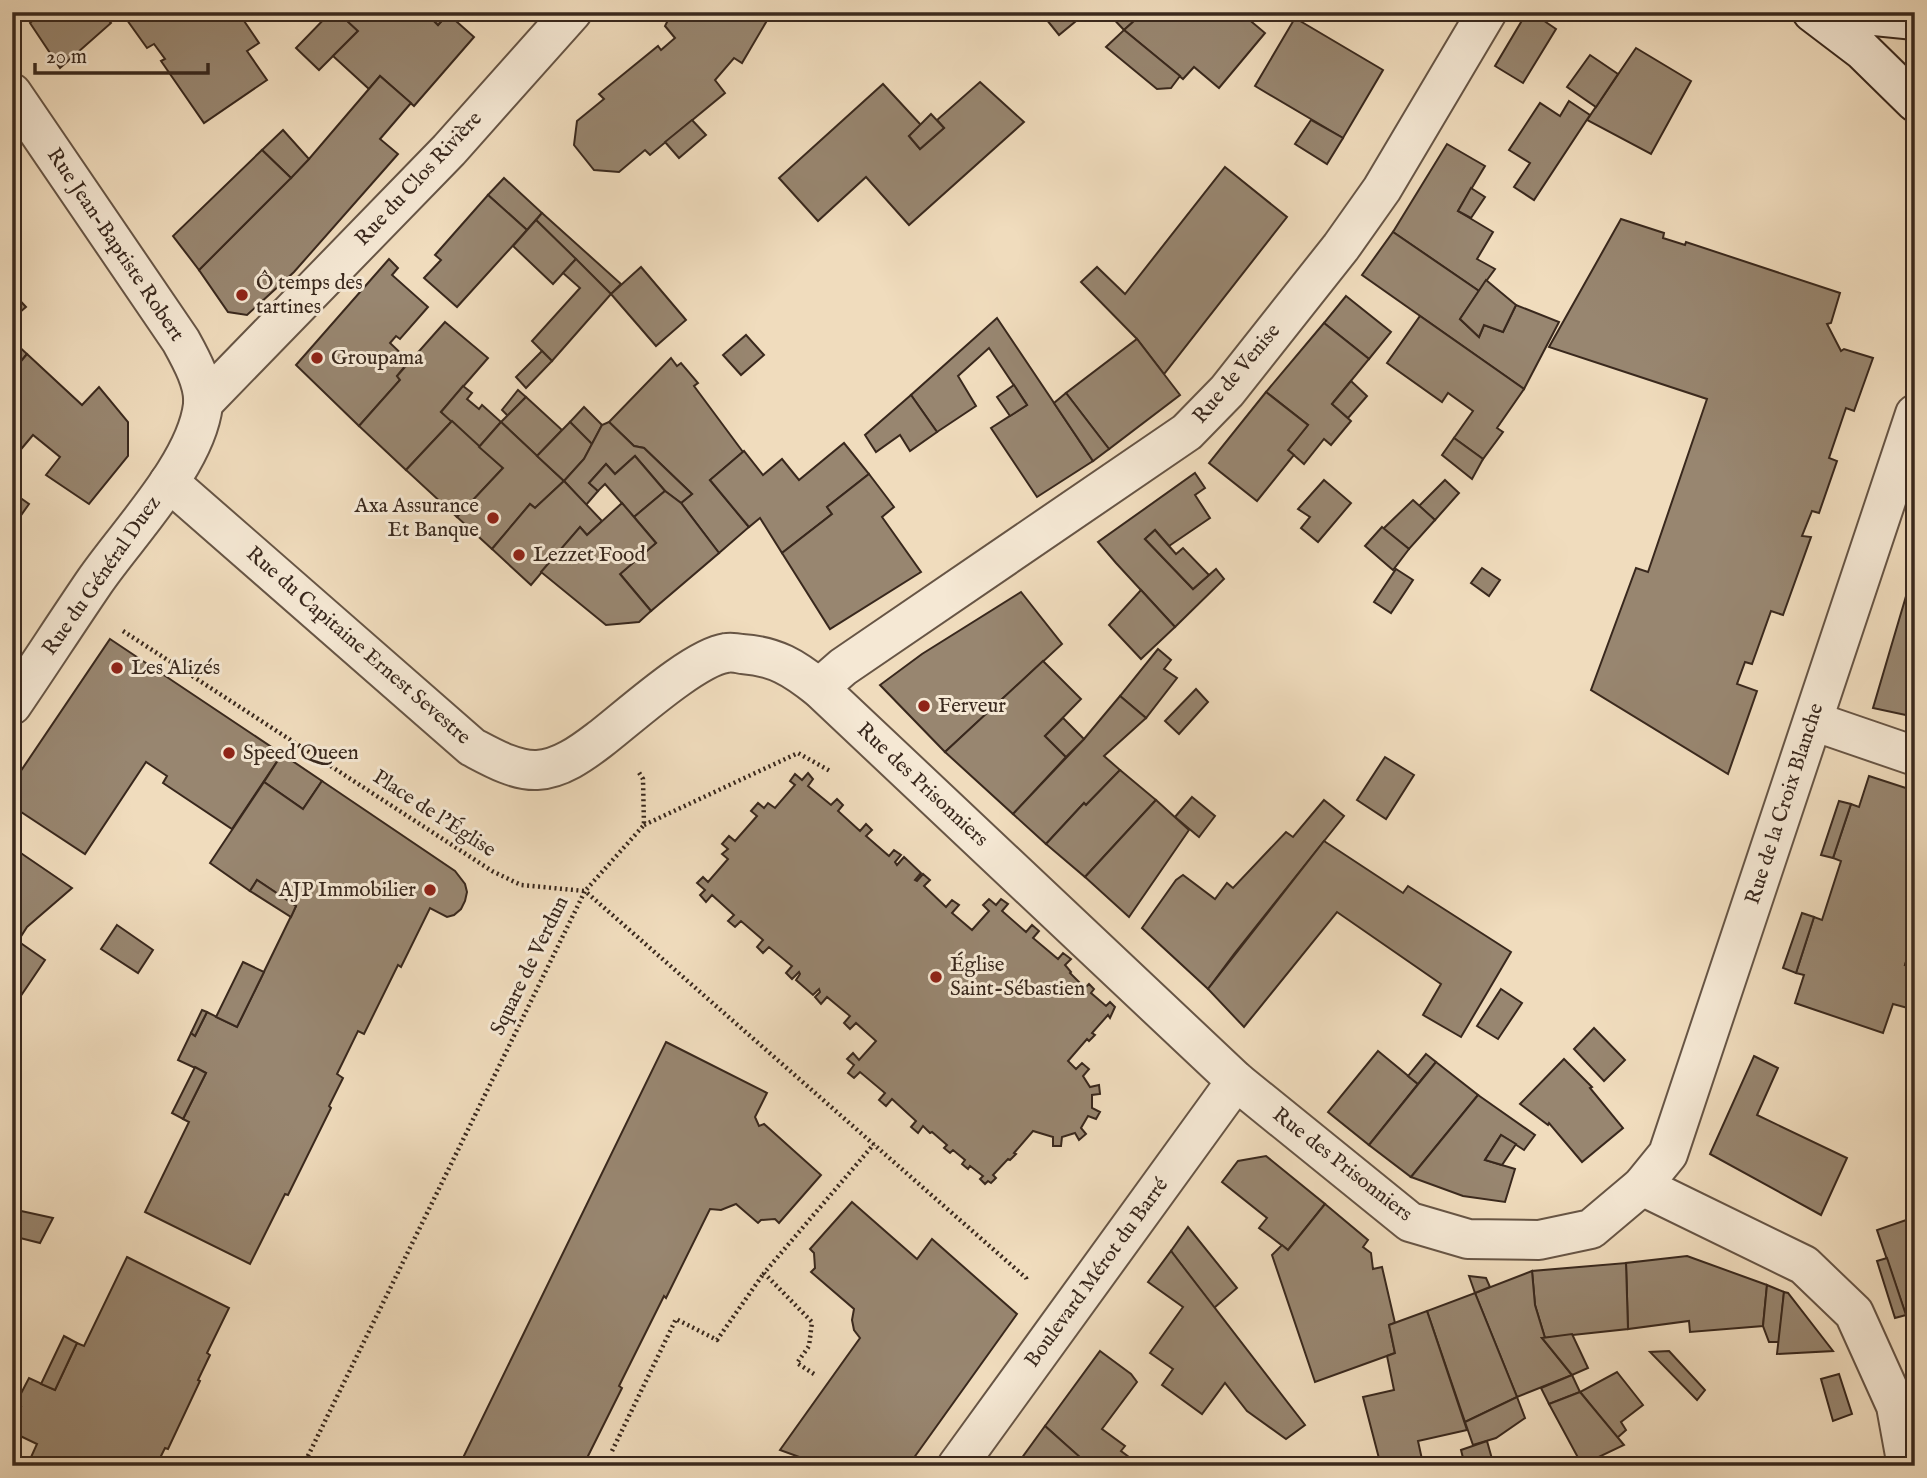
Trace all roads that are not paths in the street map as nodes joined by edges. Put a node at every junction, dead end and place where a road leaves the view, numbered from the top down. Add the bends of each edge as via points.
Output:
1 (572, 12) edge
2 (1487, 12) edge
3 (1813, 13) edge
4 (1915, 20) edge
5 (12, 93) edge
6 (1915, 103) edge
7 (203, 403) junction
8 (1915, 414) edge
9 (169, 482) junction
10 (818, 688) junction
11 (12, 705) edge
12 (1813, 721) junction
13 (1915, 756) edge
14 (1236, 1081) junction
15 (1642, 1186) junction
16 (1905, 1402) edge
17 (957, 1466) edge
18 (1907, 1466) edge

1 - 7 street, Rue du Clos Rivière via 449,150
2 - 10 street, Rue de Venise via 1382,189 1341,247 1227,391 1187,432 842,667
3 - 4 street
3 - 6 street via 1862,50
5 - 7 street, Rue Jean-Baptiste Robert via 181,341 197,369
7 - 9 street via 197,430
8 - 12 street, Rue de la Croix Blanche
9 - 10 street, Rue du Capitaine Ernest Sevestre via 472,747 516,766 537,770 584,752 689,670 727,653 773,659 797,670
9 - 11 street, Rue du Général Duez via 95,581
10 - 14 street, Rue des Prisonniers
12 - 13 street
12 - 15 street, Rue de la Croix Blanche via 1668,1154
14 - 15 street, Rue des Prisonniers via 1410,1222 1468,1239 1539,1240 1591,1229
14 - 17 street, Boulevard Mérot du Barré
15 - 16 street via 1804,1265 1854,1314
16 - 18 street

